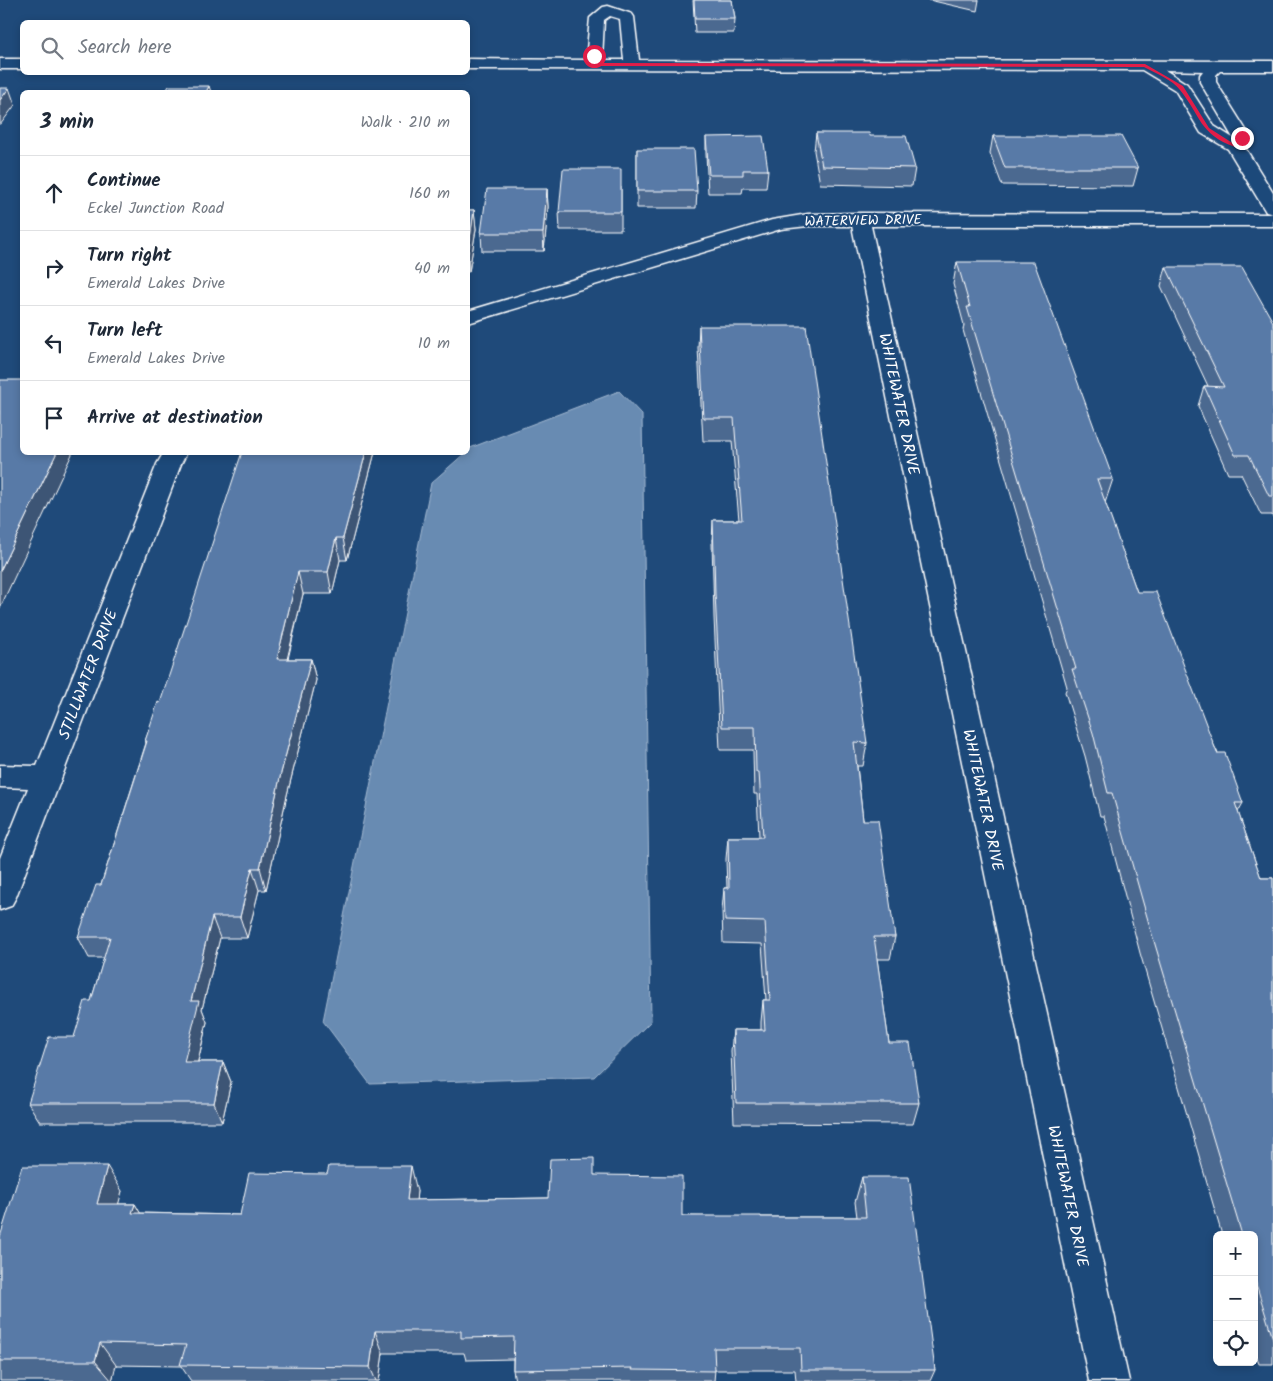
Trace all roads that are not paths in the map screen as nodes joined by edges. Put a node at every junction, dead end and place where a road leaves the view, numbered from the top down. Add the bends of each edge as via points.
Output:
1 (608, 5) edge
2 (0, 64) edge
3 (20, 64) edge
4 (470, 64) edge
5 (594, 64) junction
6 (632, 64) junction
7 (1145, 66) junction
8 (1215, 66) junction
9 (1273, 66) edge
10 (1235, 146) junction
11 (1273, 208) edge
12 (860, 219) junction
13 (1273, 220) edge
14 (470, 316) edge
15 (174, 455) edge
16 (0, 776) edge
17 (47, 776) junction
18 (0, 897) edge
19 (1109, 1381) edge

1 - 5 street via 597,18
1 - 6 street via 627,17
2 - 3 street
4 - 5 street
5 - 6 street
6 - 7 street
7 - 8 street
7 - 10 street via 1181,87 1207,129
8 - 9 street
8 - 10 street via 1208,75 1208,82 1242,138
10 - 11 street
12 - 13 street, WATERVIEW DRIVE
12 - 14 street, WATERVIEW DRIVE via 779,224
12 - 19 street, WHITEWATER DRIVE
15 - 17 street, STILLWATER DRIVE
16 - 17 street
17 - 18 street, STILLWATER DRIVE

